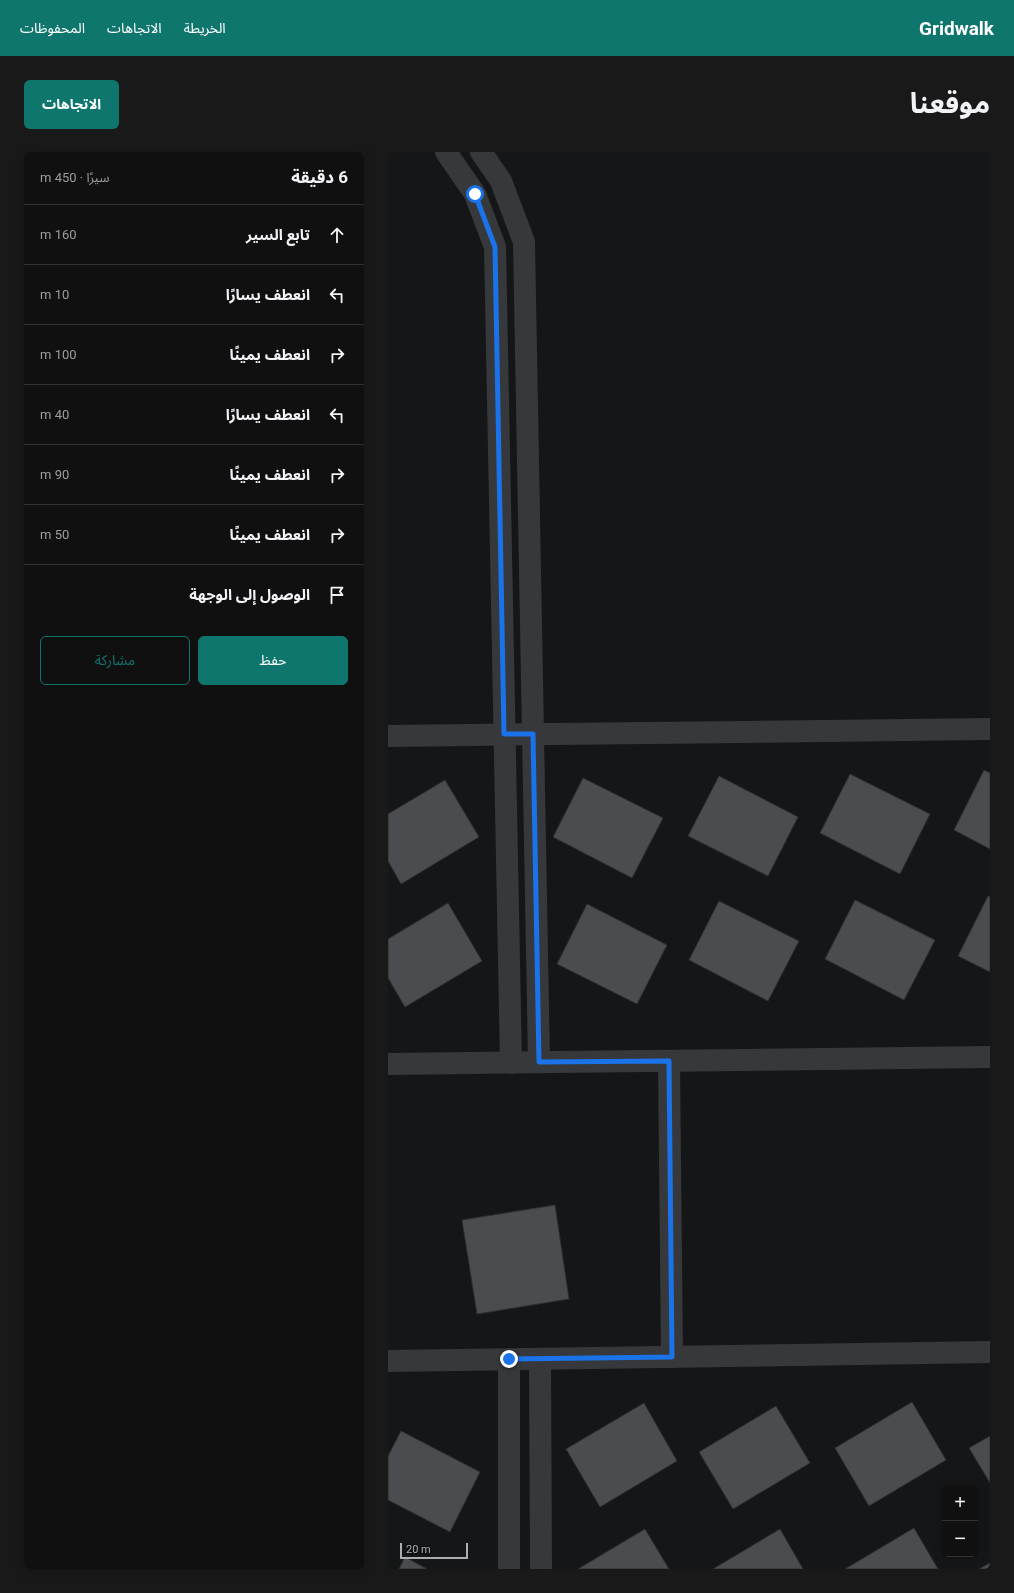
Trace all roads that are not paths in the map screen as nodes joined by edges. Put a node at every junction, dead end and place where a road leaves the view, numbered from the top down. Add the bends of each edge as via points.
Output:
1 (446, 152) edge
2 (481, 152) edge
3 (990, 729) edge
4 (504, 734) junction
5 (533, 734) junction
6 (388, 736) edge
7 (990, 1057) edge
8 (669, 1061) junction
9 (539, 1062) junction
10 (511, 1063) junction
11 (388, 1064) edge
12 (990, 1352) edge
13 (672, 1357) junction
14 (509, 1359) junction
15 (540, 1359) junction
16 (388, 1361) edge
17 (509, 1569) edge
18 (540, 1569) edge

1 - 4 street via 475,194 495,247
2 - 5 street via 501,181 524,242
3 - 5 street
4 - 5 street
4 - 6 street
4 - 10 street
5 - 9 street
7 - 8 street
8 - 9 street
8 - 13 street
9 - 10 street
10 - 11 street
12 - 13 street
13 - 15 street
14 - 15 street
14 - 16 street
14 - 17 street
15 - 18 street

